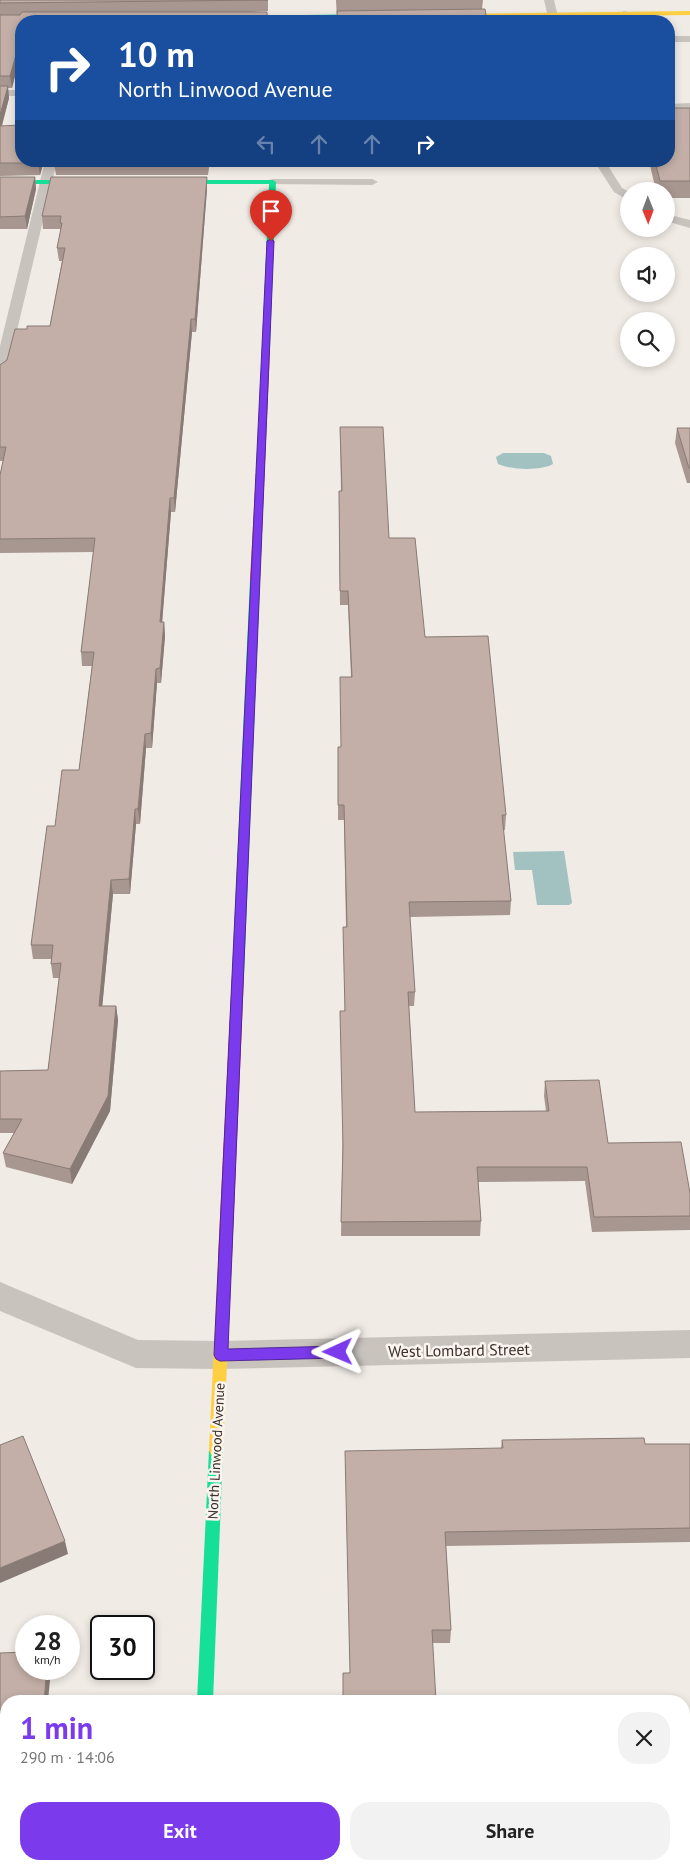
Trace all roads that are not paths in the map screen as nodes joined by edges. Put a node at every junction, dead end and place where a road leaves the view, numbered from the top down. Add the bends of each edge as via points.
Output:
1 (549, 0) edge
2 (690, 13) edge
3 (552, 15) edge
4 (664, 15) edge
5 (675, 39) edge
6 (690, 40) edge
7 (0, 93) edge
8 (15, 93) edge
9 (690, 106) edge
10 (675, 107) edge
11 (50, 167) edge
12 (603, 167) edge
13 (0, 182) edge
14 (46, 182) junction
15 (95, 182) edge
16 (155, 182) edge
17 (274, 182) junction
18 (372, 182) dead end
19 (620, 191) edge
20 (675, 220) edge
21 (690, 224) edge
22 (0, 373) edge
23 (0, 1296) edge
24 (690, 1344) edge
25 (220, 1355) junction
26 (205, 1695) edge

1 - 3 lane
2 - 4 street
5 - 6 lane
7 - 8 lane
9 - 10 lane
11 - 14 lane
12 - 19 lane
13 - 14 street
14 - 15 street
14 - 22 lane
16 - 17 street
17 - 18 lane
17 - 25 street, North Linwood Avenue
20 - 21 lane
23 - 25 street, West Lombard Street via 136,1354
24 - 25 street, West Lombard Street
25 - 26 street, North Linwood Avenue

